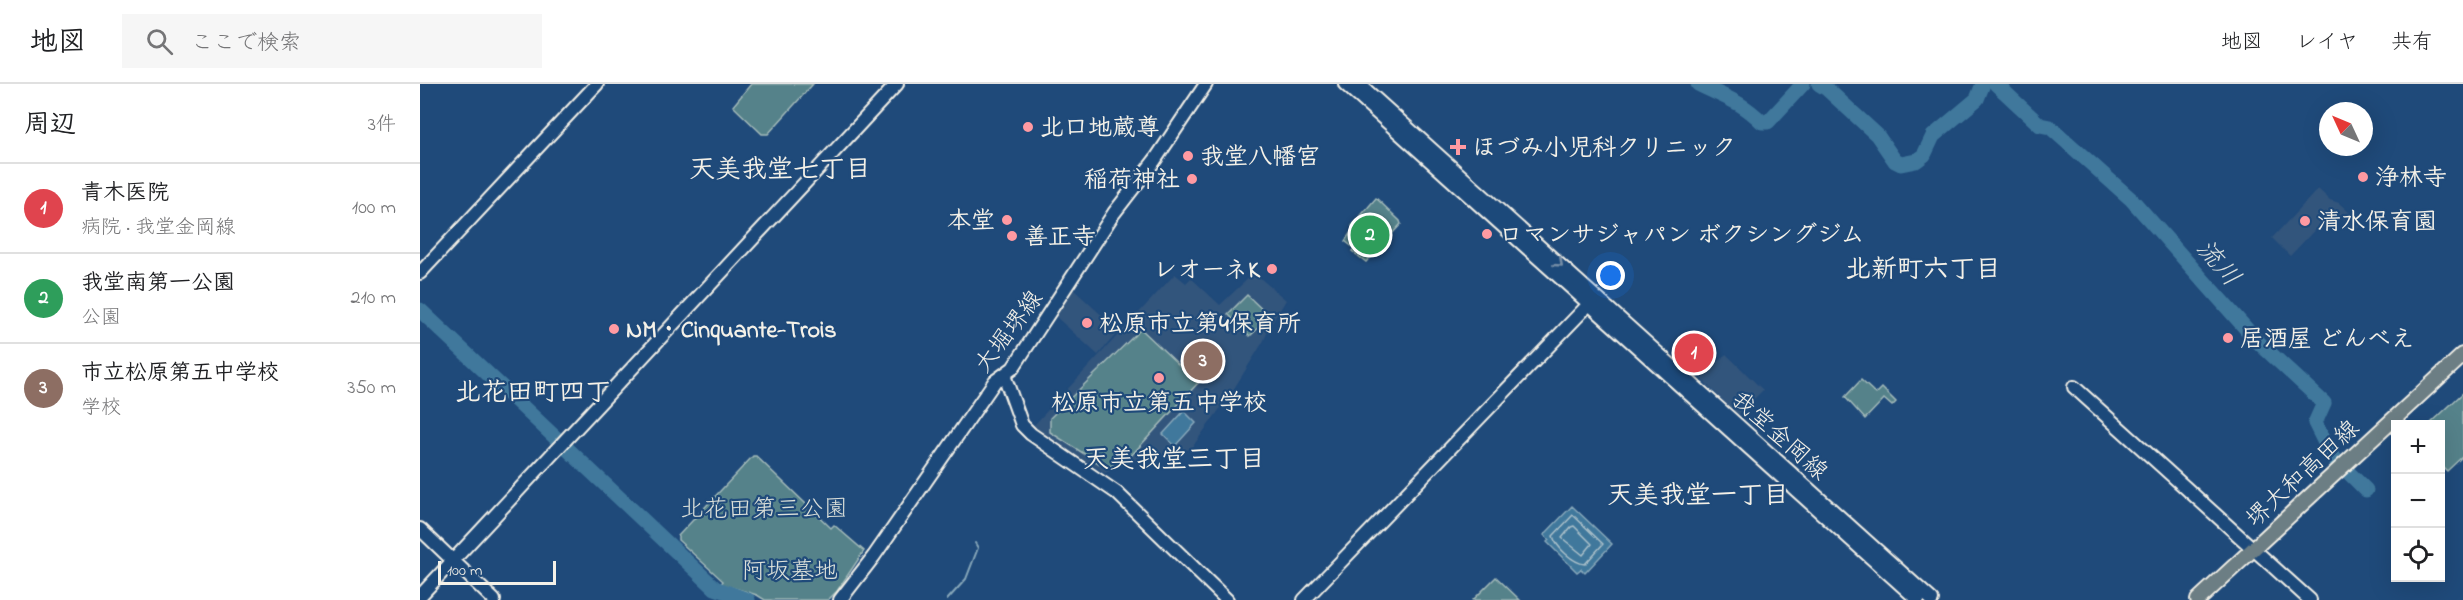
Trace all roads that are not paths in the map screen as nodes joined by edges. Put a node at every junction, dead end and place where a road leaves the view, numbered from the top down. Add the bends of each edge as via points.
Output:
1 (597, 84) edge
2 (897, 84) edge
3 (1206, 84) edge
4 (1345, 84) edge
5 (1359, 84) edge
6 (420, 273) edge
7 (1593, 300) junction
8 (2463, 355) edge
9 (1004, 375) junction
10 (2074, 387) dead end
11 (420, 529) edge
12 (2253, 549) junction
13 (453, 561) junction
14 (420, 596) edge
15 (494, 600) edge
16 (840, 600) edge
17 (1227, 600) edge
18 (1304, 600) edge
19 (1918, 600) edge
20 (1932, 600) edge
21 (2198, 600) edge
22 (2310, 600) edge

1 - 6 main road
2 - 13 main road
3 - 9 main road, 大堀堺線 via 1114,213 1013,368
4 - 7 main road, 我堂金岡線
5 -> 7 main road, 我堂金岡線
7 - 18 main road
7 - 19 main road, 我堂金岡線
7 - 20 main road, 我堂金岡線
8 - 12 main road, 堺大和高田線
9 - 16 main road, 大堀堺線
9 - 17 main road via 1022,425 1117,493
10 - 12 main road
11 - 13 main road
12 - 21 main road, 堺大和高田線
12 - 22 main road
13 - 14 main road
13 - 15 main road

